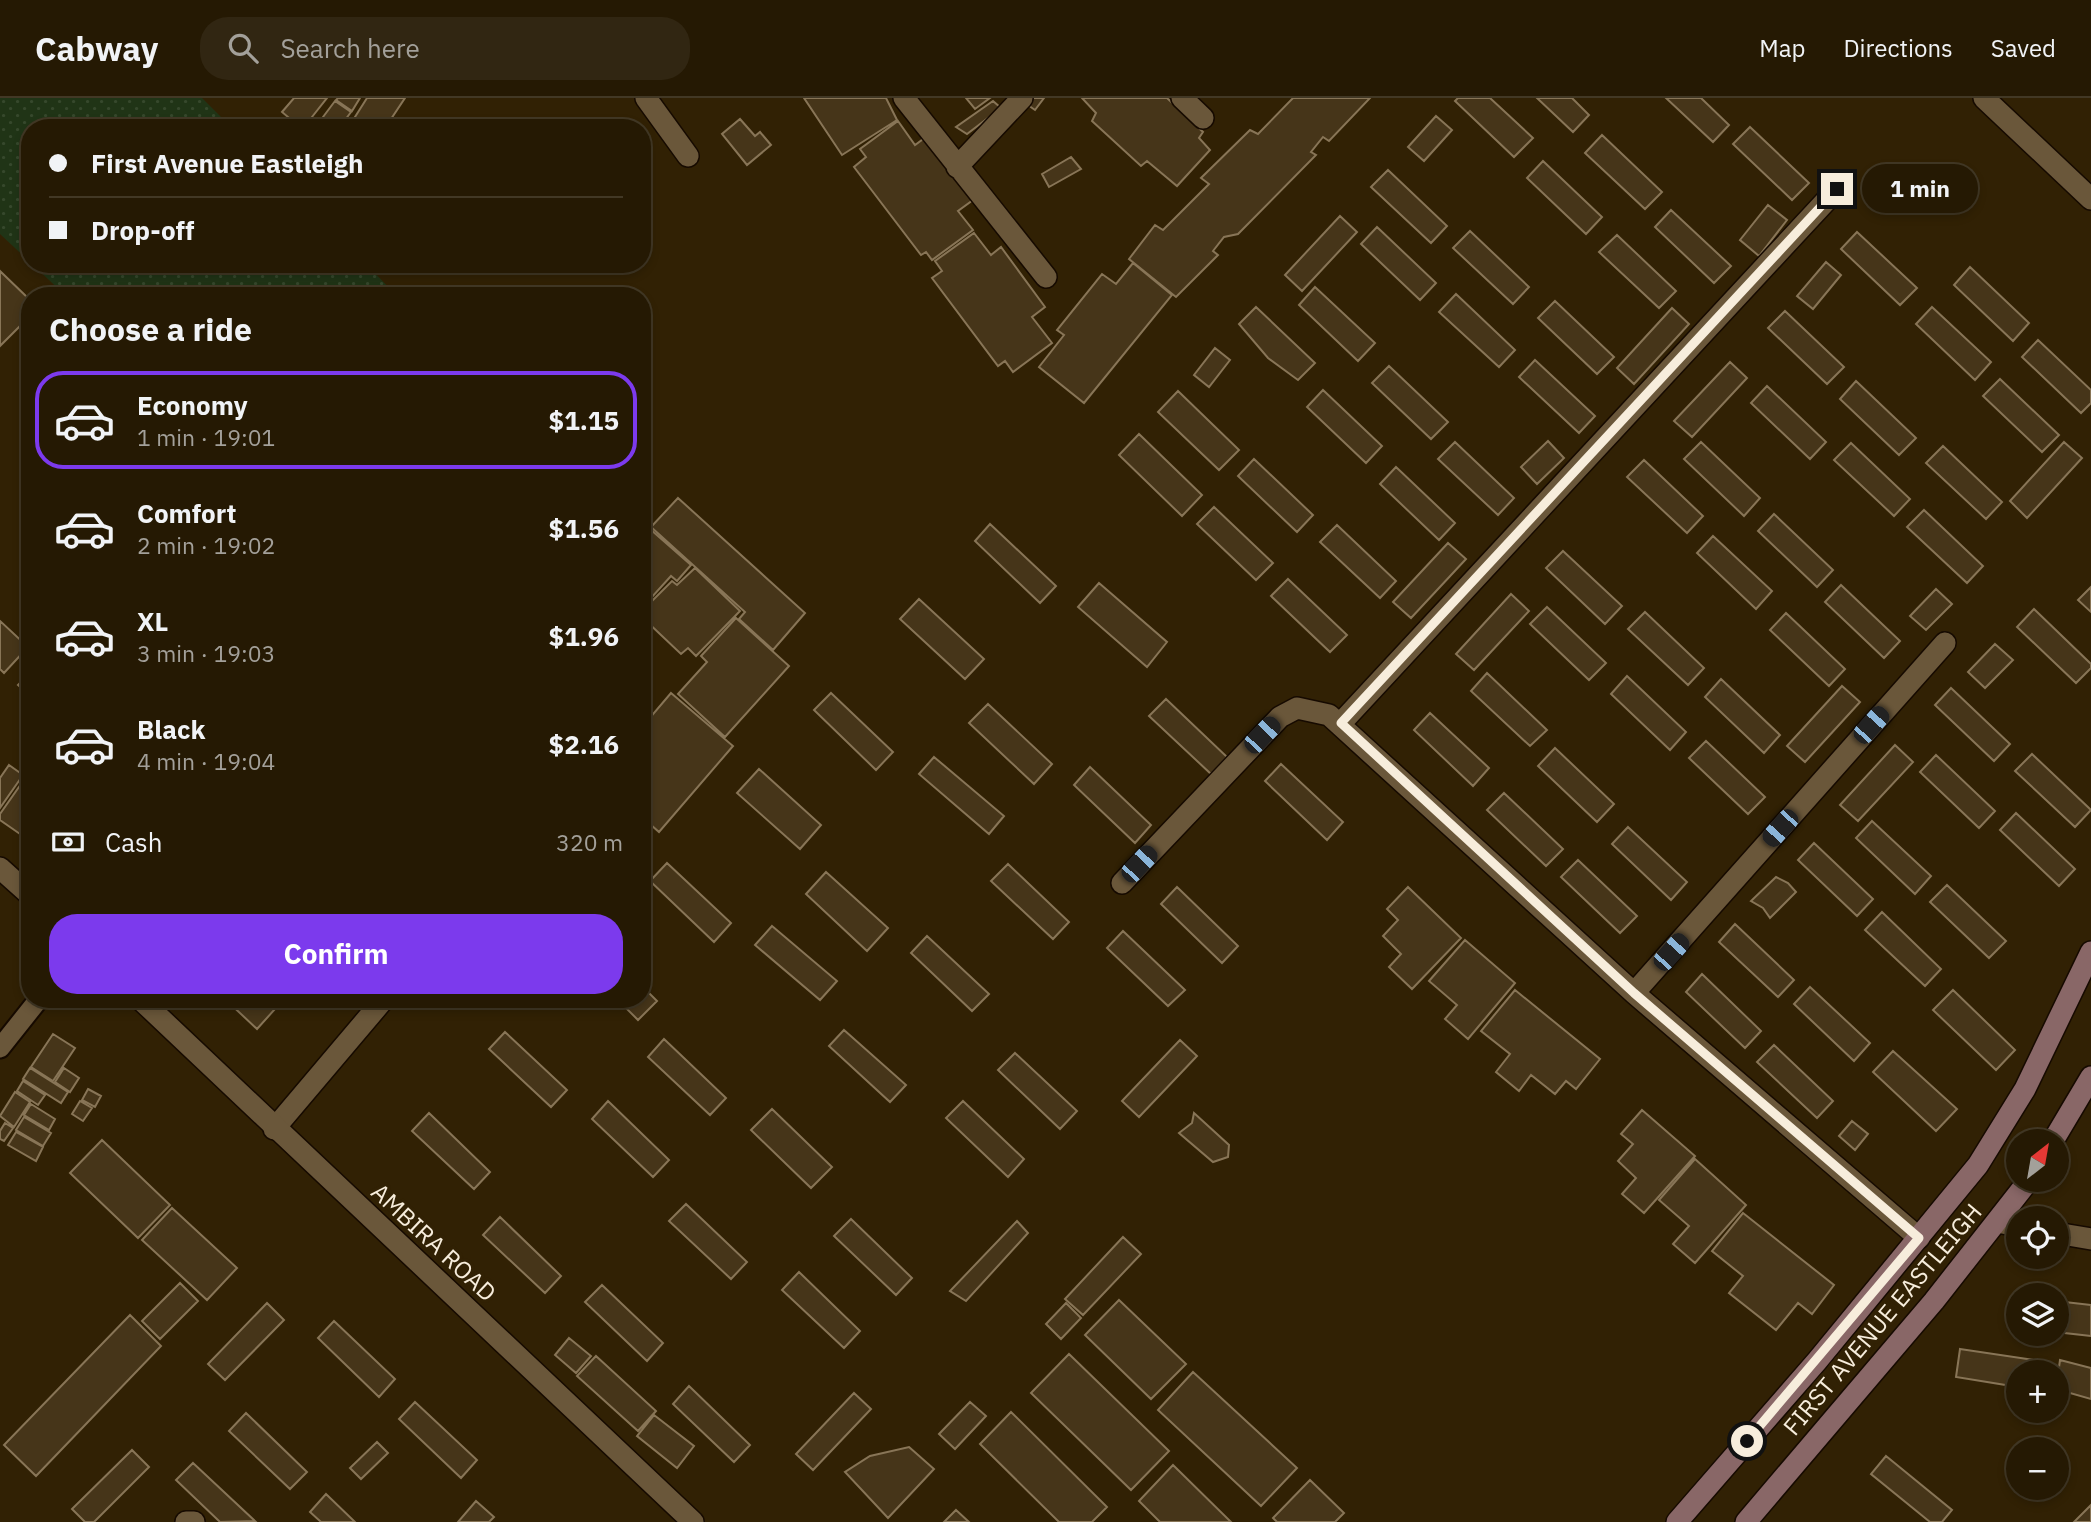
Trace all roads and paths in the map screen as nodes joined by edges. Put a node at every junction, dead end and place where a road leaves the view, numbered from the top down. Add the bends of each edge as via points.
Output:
1 (646, 98) edge
2 (904, 98) edge
3 (1021, 98) edge
4 (1182, 98) edge
5 (1984, 98) edge
6 (1203, 118) dead end
7 (688, 156) dead end
8 (957, 167) junction
9 (1837, 189) dead end
10 (2091, 199) edge
11 (1046, 277) dead end
12 (1945, 643) dead end
13 (1341, 723) junction
14 (0, 868) edge
15 (1122, 883) dead end
16 (21, 887) edge
17 (2091, 952) edge
18 (1634, 993) junction
19 (31, 1008) edge
20 (149, 1008) edge
21 (375, 1008) edge
22 (0, 1048) edge
23 (2091, 1077) edge
24 (274, 1129) junction
25 (2060, 1129) edge
26 (2006, 1225) edge
27 (2069, 1235) edge
28 (1919, 1238) junction
29 (2091, 1239) edge
30 (186, 1522) edge
31 (194, 1522) edge
32 (693, 1522) edge
33 (1677, 1522) edge
34 (1746, 1522) edge

1 - 7 street
2 - 8 street
3 - 8 street
4 - 6 street
5 - 10 street
8 - 11 street
9 - 13 street
12 - 18 street
13 - 15 street via 1329,715 1297,708 1280,717
13 - 18 street
14 - 16 street
17 - 28 main road, FIRST AVENUE EASTLEIGH via 2025,1089 1978,1165
18 - 28 street
19 - 22 lane
20 - 24 street, AMBIRA ROAD
21 - 24 street
23 - 25 main road
24 - 32 street, AMBIRA ROAD
26 - 34 main road, FIRST AVENUE EASTLEIGH
27 - 29 street
28 - 33 main road, FIRST AVENUE EASTLEIGH
30 - 31 street

